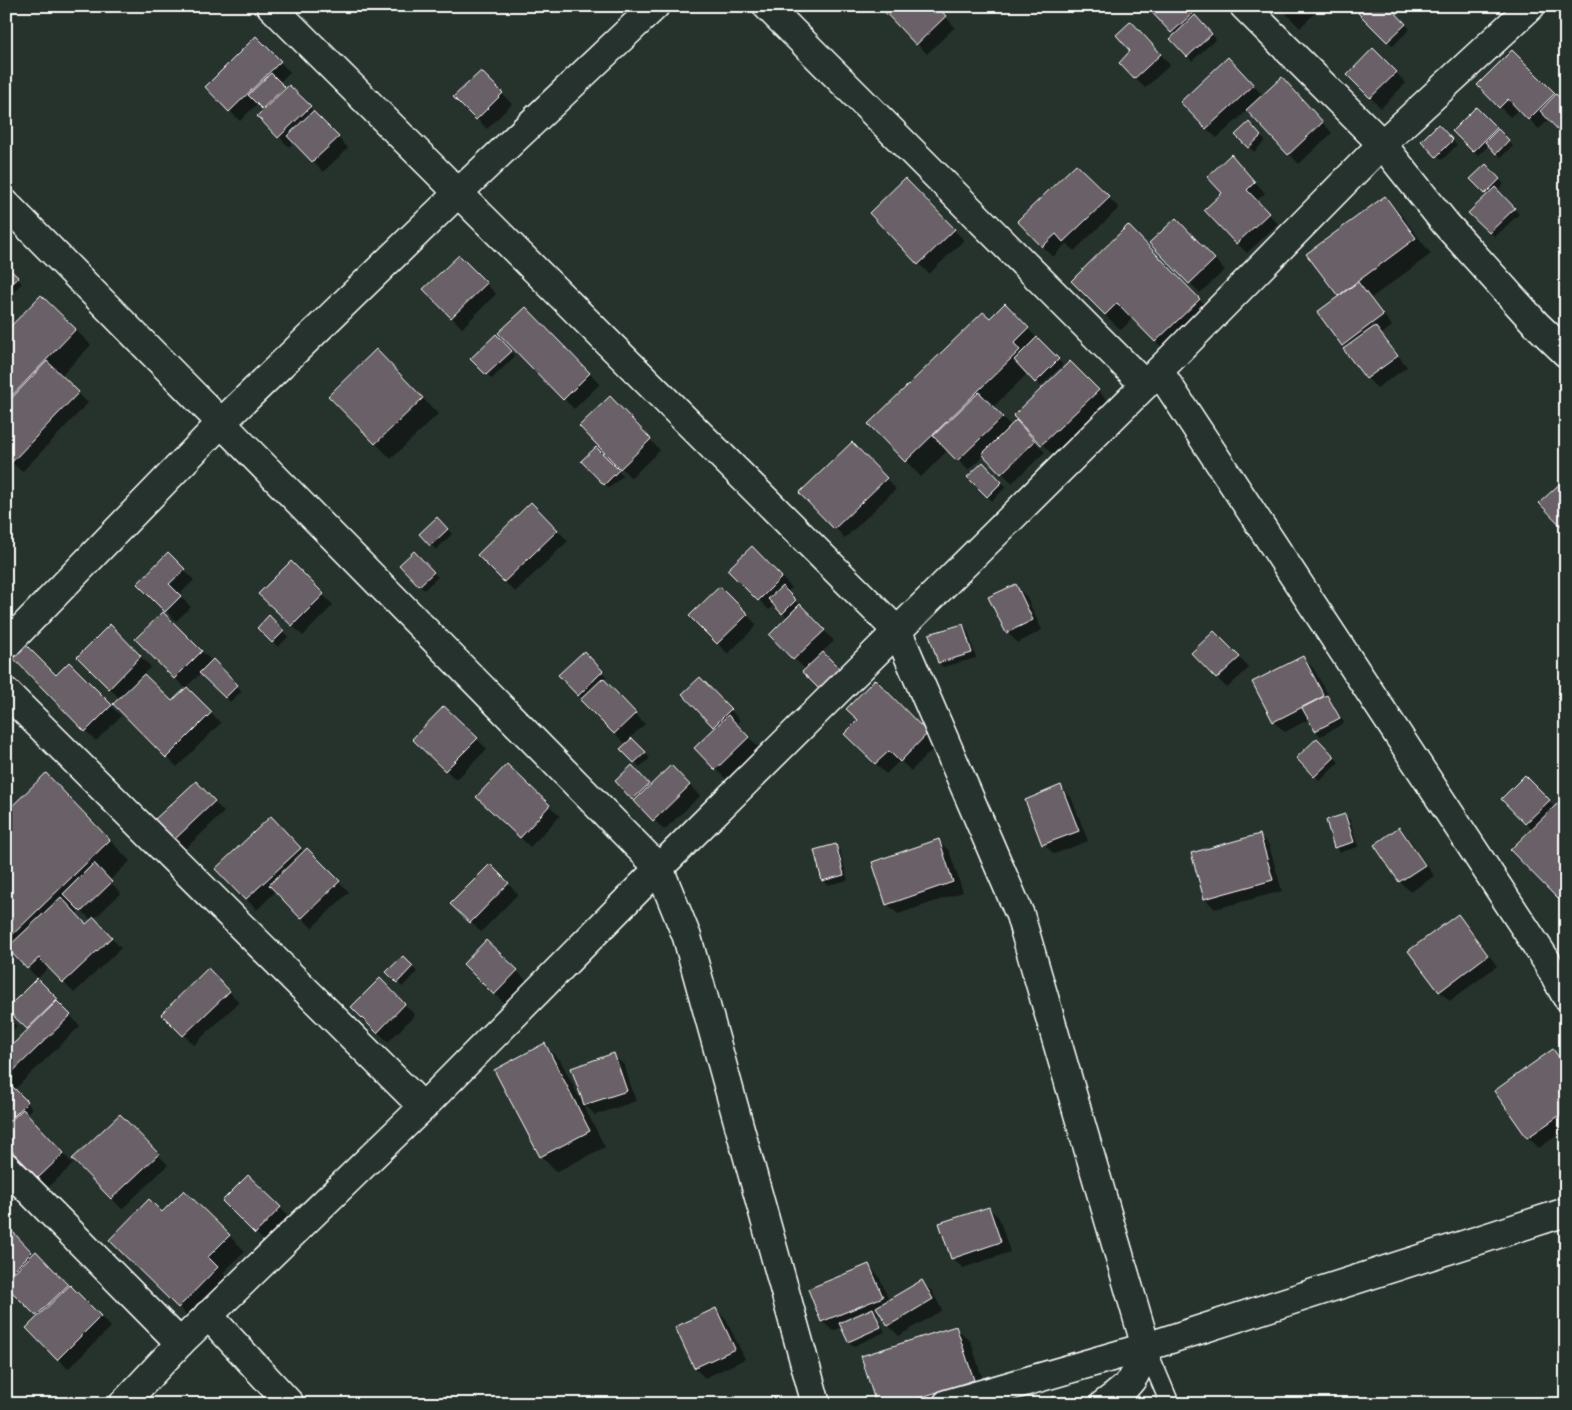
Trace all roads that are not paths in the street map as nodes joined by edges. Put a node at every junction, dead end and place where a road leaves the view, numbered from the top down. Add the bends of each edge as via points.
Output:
1 (271, 6) edge
2 (655, 6) edge
3 (767, 6) edge
4 (1244, 6) edge
5 (1532, 6) edge
6 (1382, 144) junction
7 (458, 193) junction
8 (6, 204) edge
9 (1566, 353) edge
10 (1152, 378) junction
11 (221, 423) junction
12 (898, 632) junction
13 (6, 645) edge
14 (6, 692) edge
15 (659, 868) junction
16 (1566, 996) edge
17 (423, 1107) junction
18 (6, 1167) edge
19 (1566, 1212) edge
20 (208, 1316) junction
21 (180, 1343) junction
22 (1146, 1347) junction
23 (123, 1404) edge
24 (290, 1404) edge
25 (816, 1404) edge
26 (947, 1404) edge
27 (1104, 1404) edge
28 (1170, 1404) edge

1 - 7 street
2 - 7 street
3 - 10 street
4 - 6 street
5 - 6 street
6 - 9 street via 1445,223
6 - 10 street
7 - 11 street
7 - 12 street
8 - 11 street
10 - 12 street
10 - 16 street via 1540,952
11 - 13 street
11 - 15 street
12 - 15 street
12 - 22 street via 1020,915
14 - 17 street
15 - 17 street
15 - 25 street via 687,937
17 - 20 street
18 - 21 street
19 - 22 street
20 - 21 street
20 - 24 street
21 - 23 street
22 - 26 street
22 - 27 street via 1138,1372 1122,1391
22 - 28 lane

